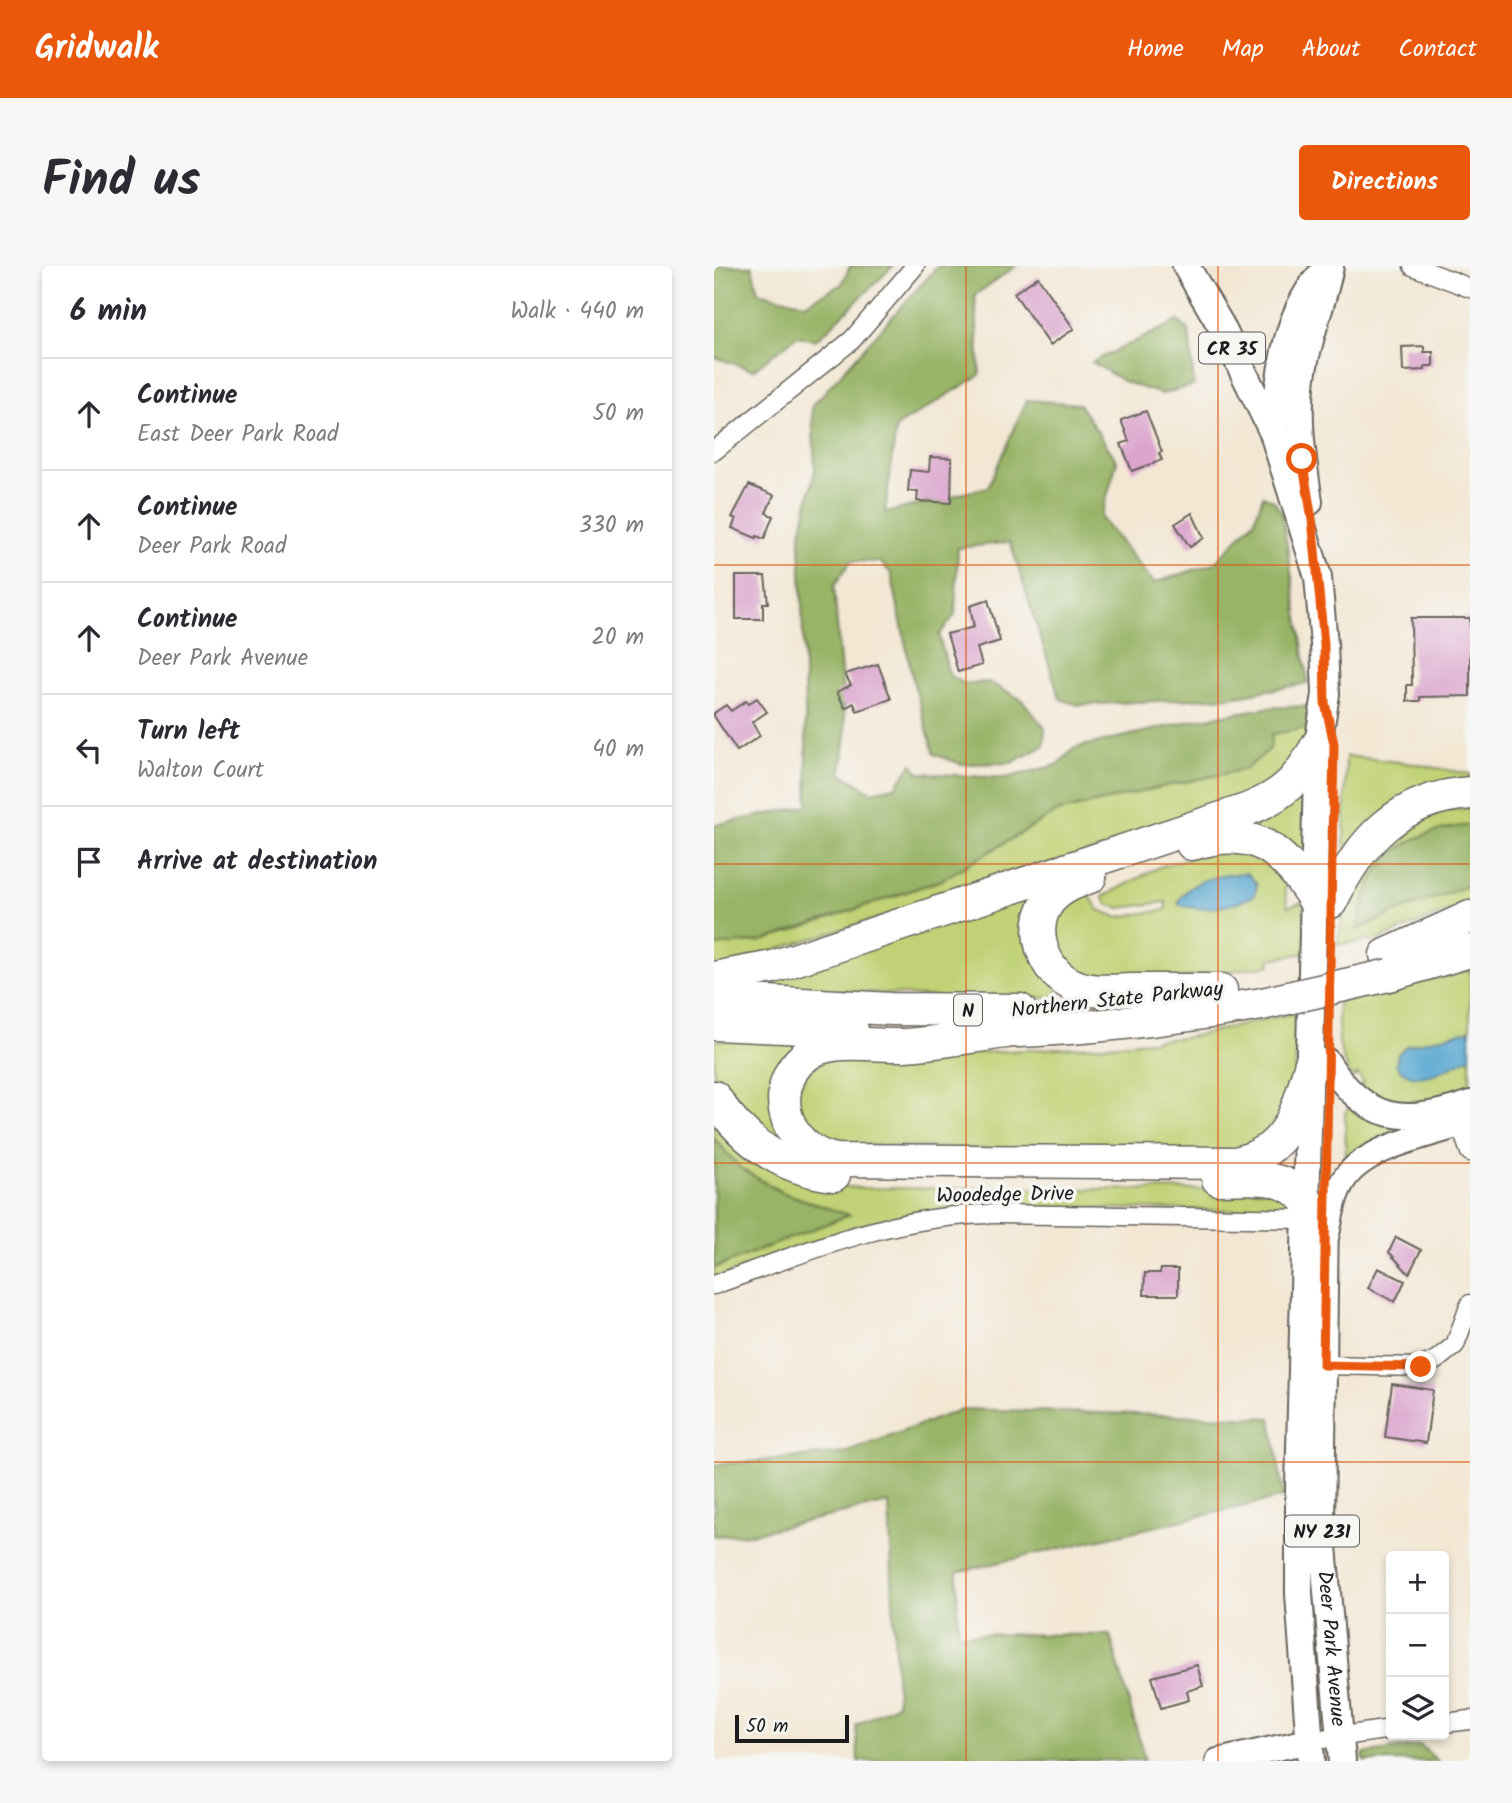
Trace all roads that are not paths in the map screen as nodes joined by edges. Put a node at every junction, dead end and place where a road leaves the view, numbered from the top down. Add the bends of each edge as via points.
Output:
1 (915, 266) edge
2 (1186, 266) edge
3 (1329, 266) edge
4 (1413, 266) edge
5 (1470, 288) edge
6 (1273, 433) junction
7 (714, 451) edge
8 (1318, 577) junction
9 (1325, 703) junction
10 (1318, 744) junction
11 (1470, 793) edge
12 (1323, 902) junction
13 (1470, 917) edge
14 (1470, 928) edge
15 (1470, 951) edge
16 (1387, 965) junction
17 (714, 978) edge
18 (1221, 990) junction
19 (1262, 993) junction
20 (714, 999) edge
21 (714, 1024) edge
22 (1006, 1031) junction
23 (1319, 1062) junction
24 (714, 1097) edge
25 (1467, 1116) edge
26 (1470, 1152) edge
27 (1307, 1210) junction
28 (1324, 1248) junction
29 (714, 1285) edge
30 (1470, 1304) edge
31 (1323, 1365) junction
32 (1470, 1720) edge
33 (1449, 1722) edge
34 (1386, 1731) edge
35 (1341, 1749) edge
36 (1310, 1751) edge
37 (1217, 1761) edge

1 - 7 street via 852,340
2 - 6 main road, CR 35
3 - 6 main road via 1310,285 1297,311 1283,356
3 - 8 main road via 1299,402
4 - 5 street
6 - 8 main road, CR 35
8 - 9 main road, CR 35
9 - 10 main road, NY 231
9 - 12 main road, NY 231 via 1334,744
10 - 12 main road, NY 231
10 - 17 highway via 1289,787 1254,807 774,967
11 - 12 highway via 1427,801 1383,826
12 - 18 highway via 1280,855 1257,842 1234,837 1207,839 1084,879 1062,889 1046,905 1040,943 1054,971 1069,984 1098,990
12 - 23 main road, NY 231
13 - 16 highway
14 - 16 highway, Northern State Parkway / N
15 - 16 highway, Northern State Parkway / N
16 - 19 highway, Northern State Parkway / N, bridge
18 - 19 highway, Northern State Parkway / N
18 - 20 highway, Northern State Parkway / N via 1017,1010 865,1008
19 - 22 highway, Northern State Parkway / N via 1177,1017
21 - 22 highway, Northern State Parkway / N via 890,1032
22 - 23 highway via 908,1045 821,1048 805,1057 789,1080 784,1104 790,1127 809,1150 837,1160 1235,1163 1258,1157 1284,1135
23 - 25 street via 1368,1105 1396,1115
23 - 27 main road, NY 231
23 - 28 main road, NY 231
24 - 27 highway via 752,1142 784,1162 820,1173 1265,1179 1288,1184
25 - 26 street
25 - 28 street via 1375,1154 1353,1168 1336,1196
27 - 29 street, Woodedge Drive via 916,1219 864,1232
27 - 36 main road, Deer Park Avenue / NY 231 via 1299,1594
28 - 31 main road, Deer Park Avenue / NY 231
30 - 31 street via 1455,1345 1421,1367
31 - 35 main road, Deer Park Avenue / NY 231 via 1321,1524
32 - 33 street
34 - 35 street
35 - 36 street
36 - 37 street

